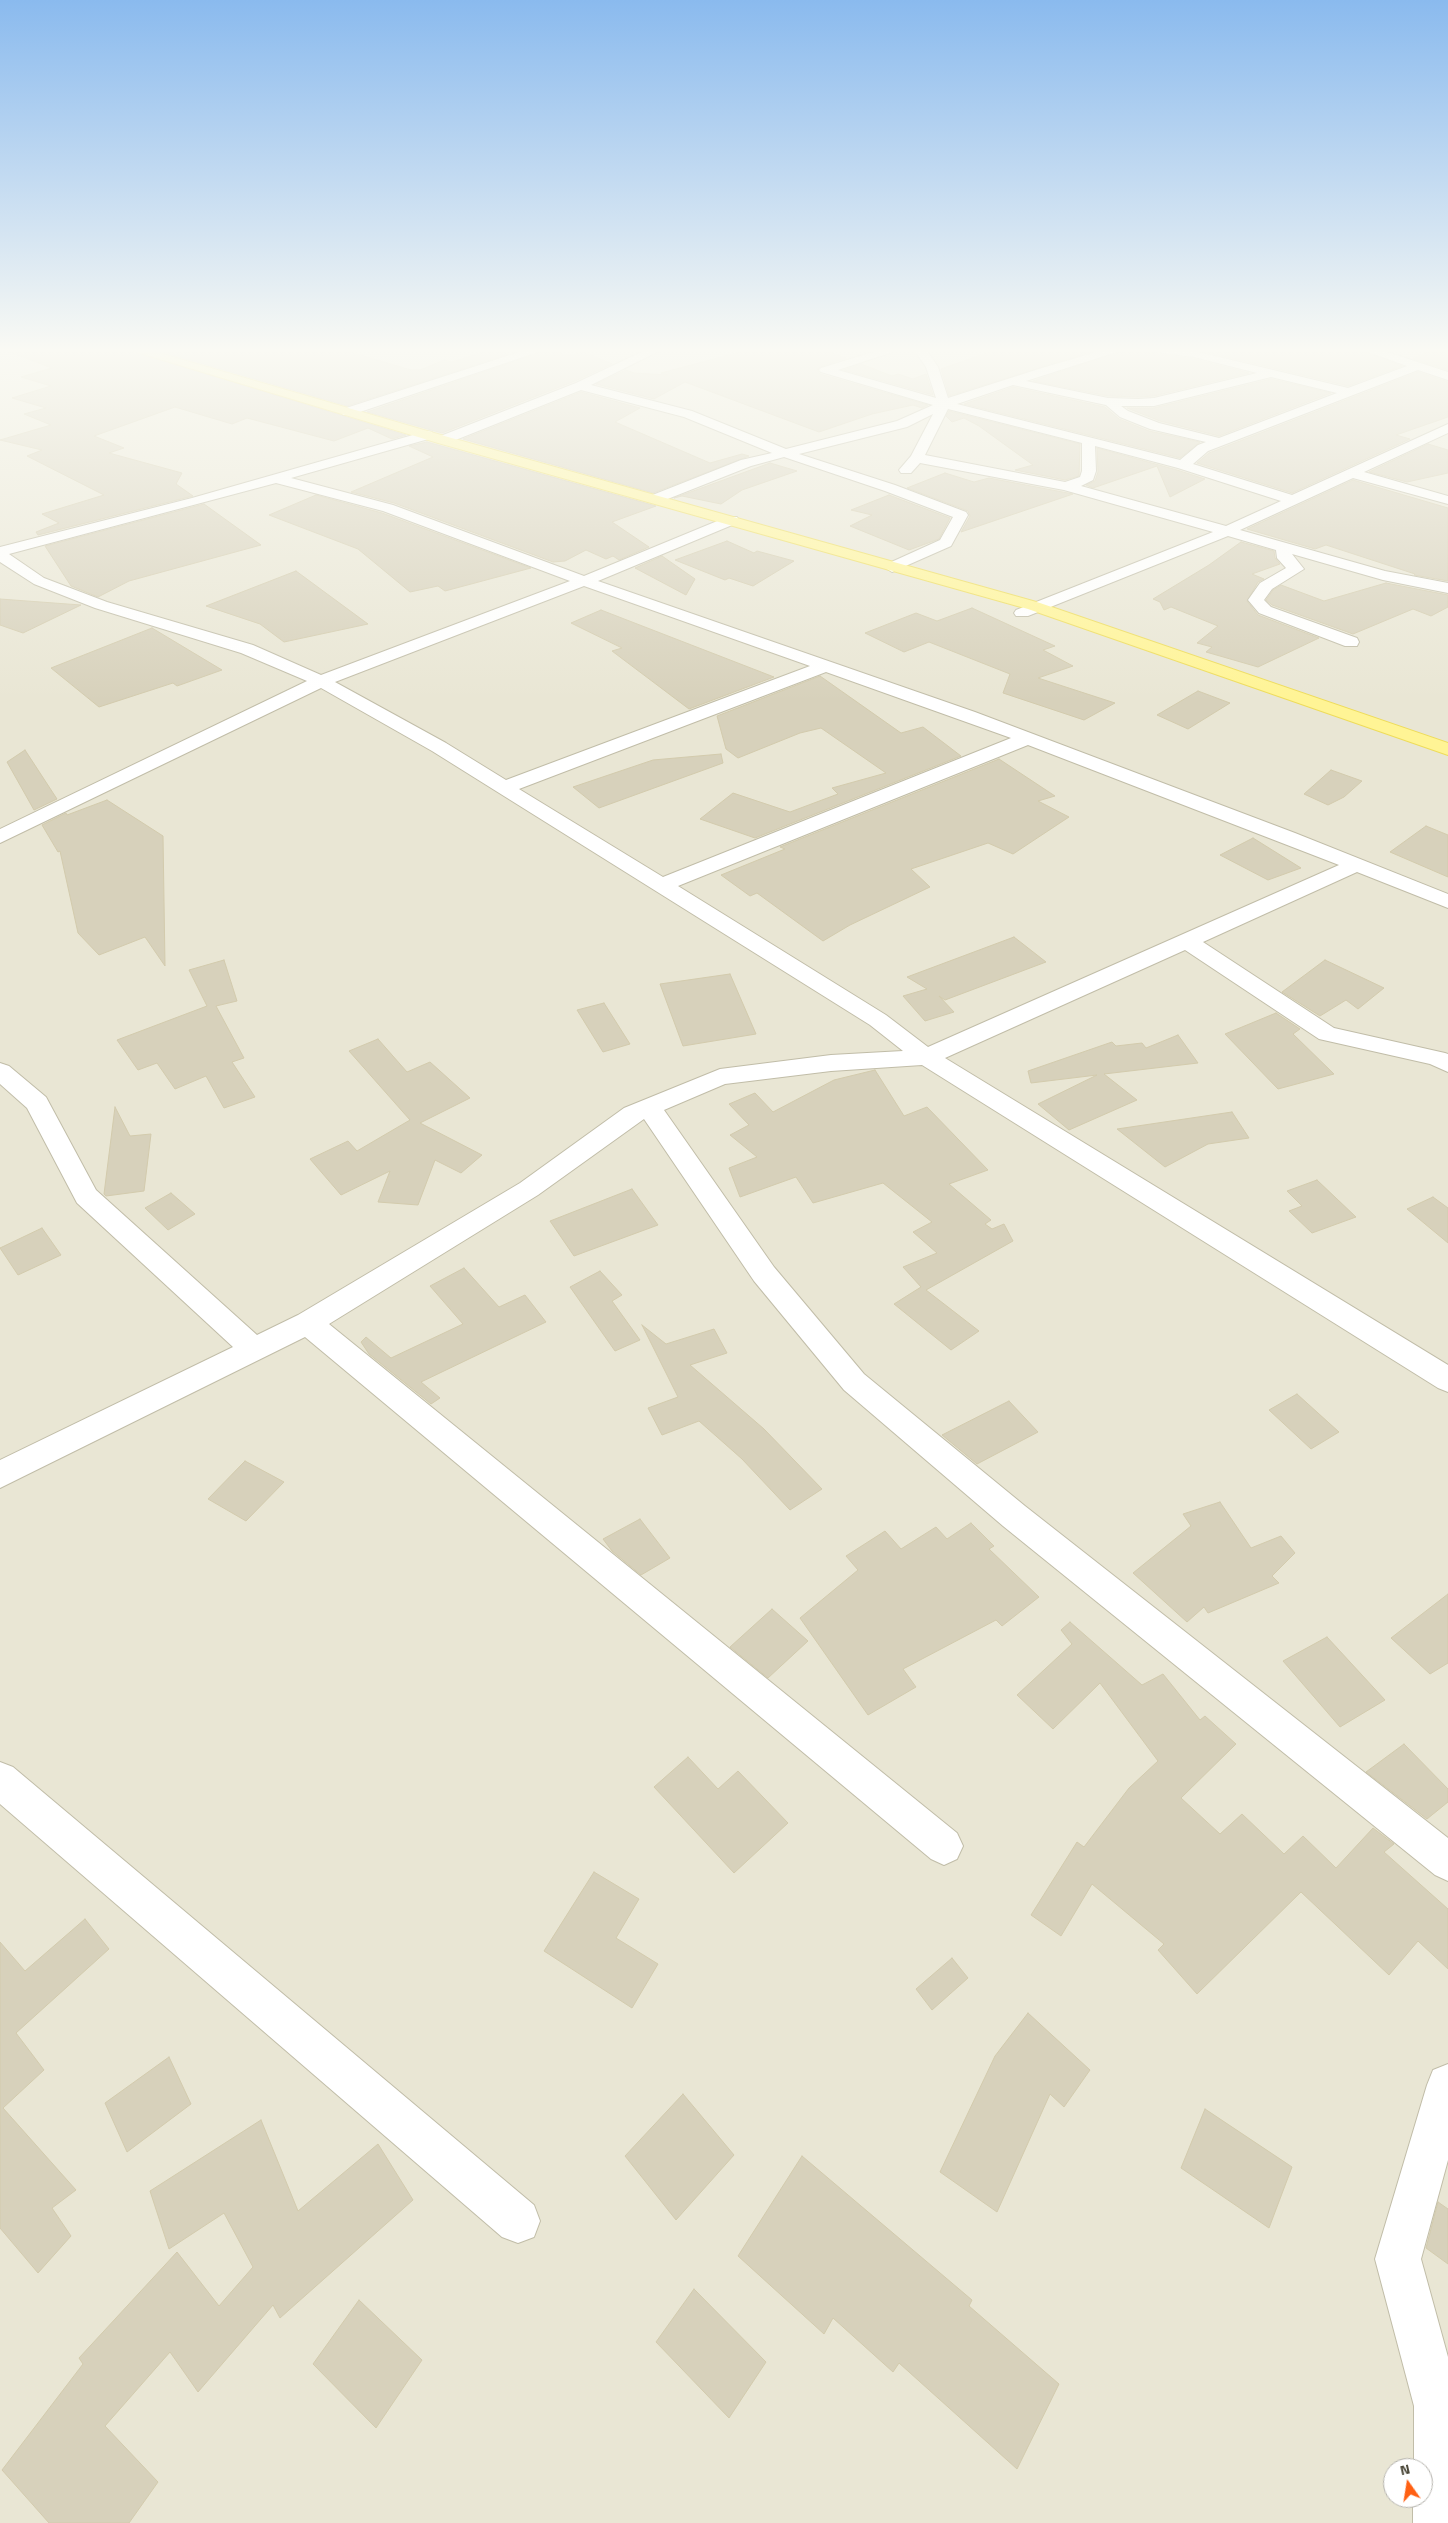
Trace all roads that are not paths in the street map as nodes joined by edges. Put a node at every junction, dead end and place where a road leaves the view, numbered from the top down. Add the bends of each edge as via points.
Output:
1 (318, 466) edge
2 (535, 466) edge
3 (741, 466) edge
4 (823, 466) edge
5 (910, 466) edge
6 (958, 466) edge
7 (1089, 466) edge
8 (1185, 466) edge
9 (1367, 466) edge
10 (1351, 473) junction
11 (275, 478) junction
12 (1066, 486) junction
13 (890, 488) junction
14 (655, 499) junction
15 (1293, 500) junction
16 (1448, 500) edge
17 (732, 520) junction
18 (1225, 532) junction
19 (1283, 548) junction
20 (0, 553) edge
21 (892, 567) junction
22 (584, 580) junction
23 (1448, 588) edge
24 (1028, 610) junction
25 (1351, 642) dead end
26 (826, 666) junction
27 (322, 681) junction
28 (1028, 738) junction
29 (1448, 749) edge
30 (1448, 763) edge
31 (503, 788) junction
32 (0, 837) edge
33 (1357, 865) junction
34 (660, 886) junction
35 (1448, 902) edge
36 (1187, 941) junction
37 (926, 1057) junction
38 (1448, 1064) edge
39 (0, 1071) edge
40 (649, 1107) junction
41 (308, 1323) junction
42 (255, 1350) junction
43 (1448, 1380) edge
44 (0, 1475) edge
45 (0, 1780) edge
46 (944, 1846) dead end
47 (1448, 1862) edge
48 (1448, 2085) edge
49 (518, 2221) dead end
50 (1438, 2523) edge

1 - 11 street
2 - 14 main road
3 - 14 street
4 - 13 street
5 - 13 street
6 - 12 street
7 - 12 street via 1086,480
8 - 15 street
9 - 10 street
10 - 15 street
10 - 16 street
11 - 20 street
11 - 22 street via 388,508
12 - 18 street
13 - 21 street via 961,515 946,543
14 - 17 main road
15 - 18 street
17 - 21 main road
17 - 22 street
18 - 19 street
18 - 24 street
19 - 23 street via 1383,575
19 - 25 street via 1285,558 1296,569 1266,586 1256,600 1265,610
20 - 27 street via 38,581 101,605 247,649
21 - 24 main road
22 - 26 street
22 - 27 street
24 - 29 main road
24 - 30 main road
26 - 28 street
26 - 31 street
27 - 31 street via 439,747
27 - 32 street
28 - 33 street
28 - 34 street
31 - 34 street
33 - 35 street
33 - 36 street
34 - 37 street via 878,1020
36 - 37 street
36 - 38 street via 1327,1034 1437,1058
37 - 40 street via 831,1064 720,1078
37 - 43 street
39 - 42 street via 37,1103 86,1196
40 - 41 street via 633,1114 529,1189
40 - 47 street via 764,1274 854,1382 1014,1516
41 - 42 street
41 - 46 street
42 - 44 street
45 - 49 street
48 - 50 street via 1398,2259 1438,2406

